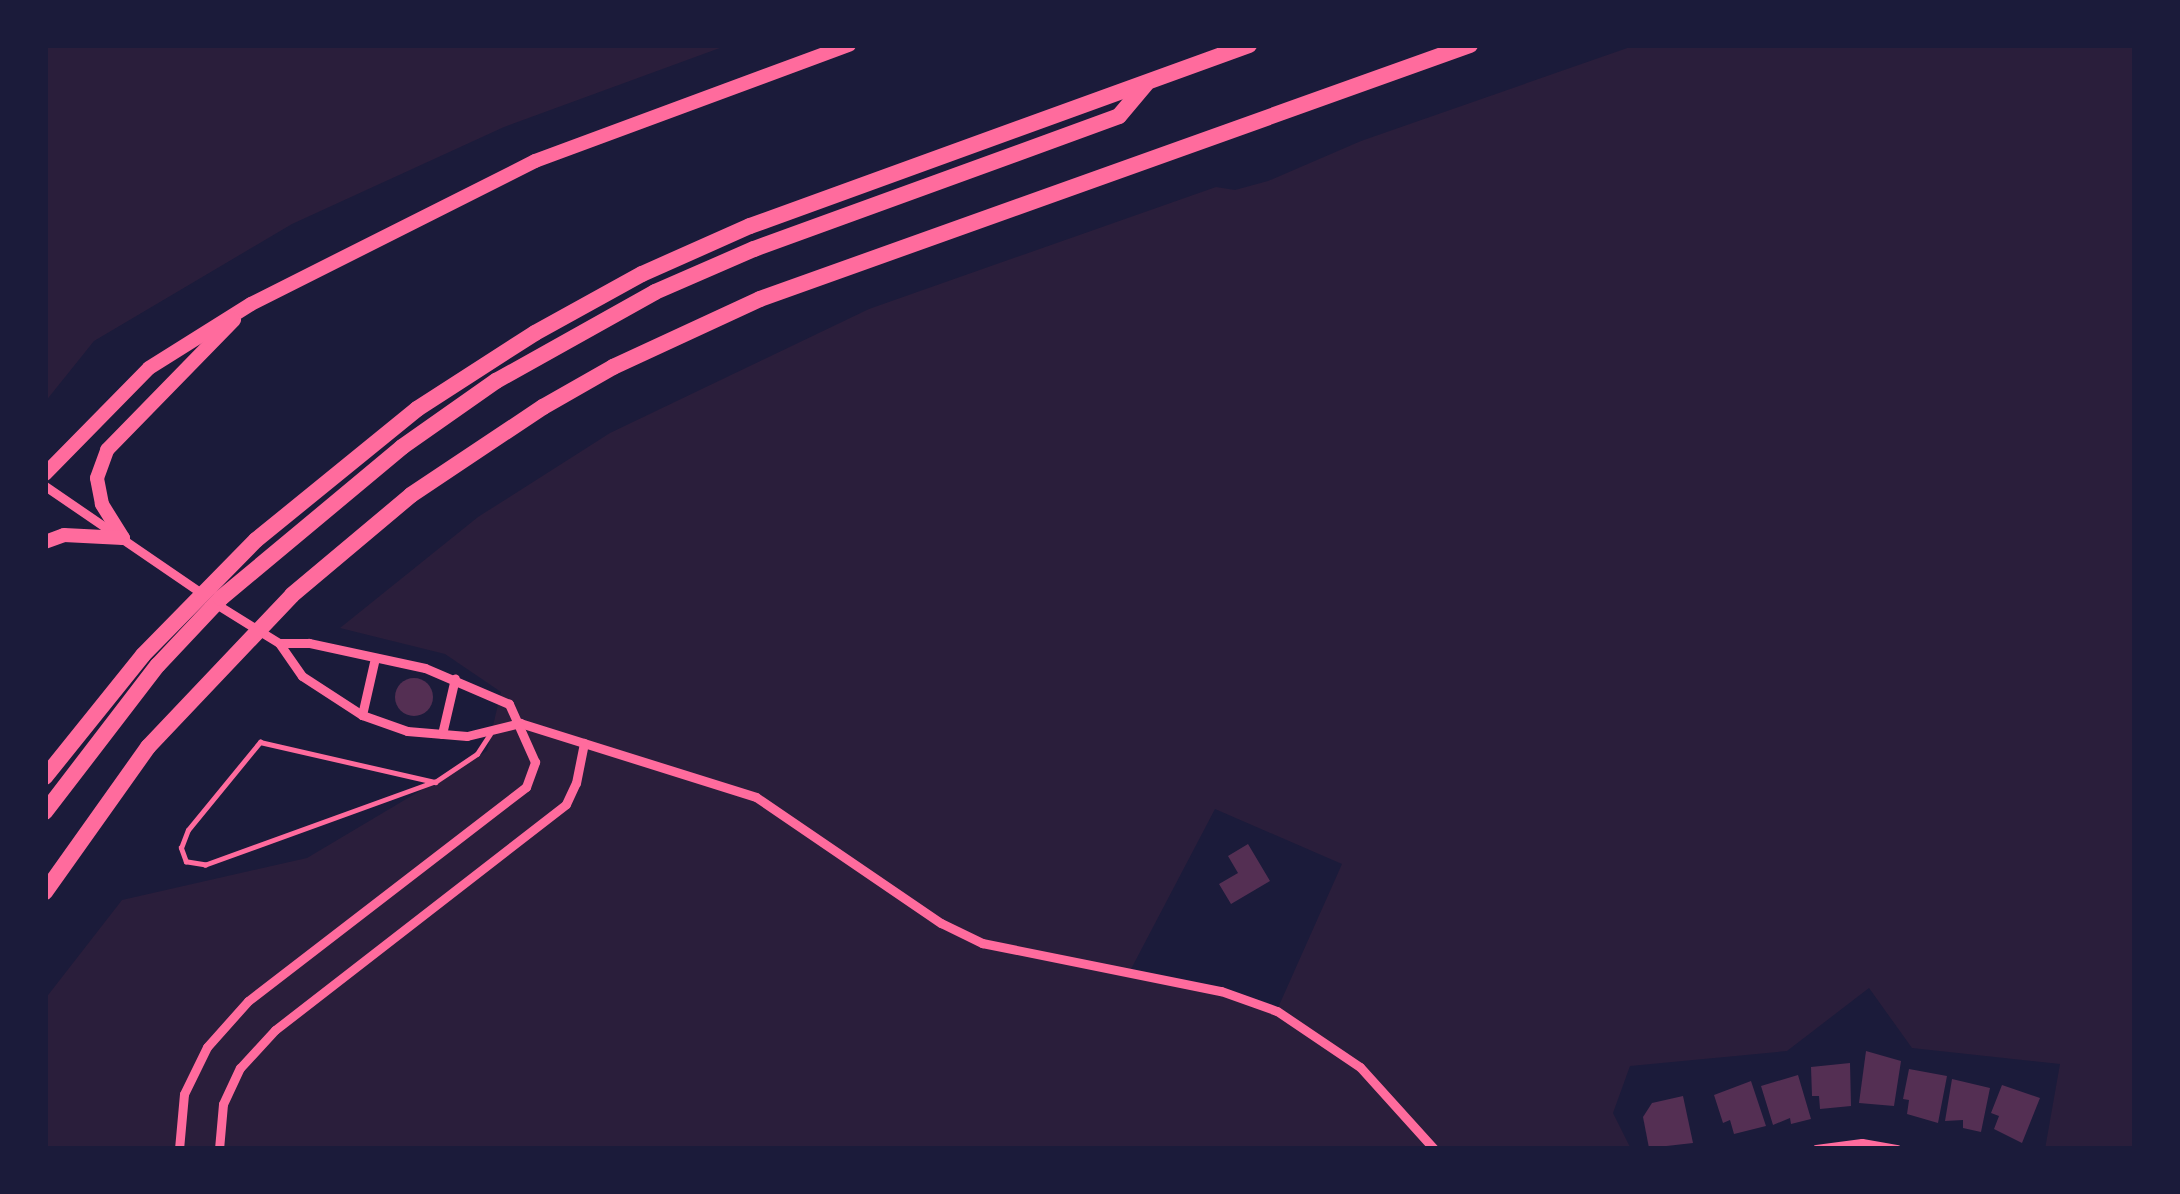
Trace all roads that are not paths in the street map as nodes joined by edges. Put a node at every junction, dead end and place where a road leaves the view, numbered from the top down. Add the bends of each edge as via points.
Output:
1 (849, 45) edge
2 (1249, 45) edge
3 (1470, 45) edge
4 (1146, 84) junction
5 (251, 304) junction
6 (45, 474) edge
7 (45, 486) edge
8 (123, 538) junction
9 (45, 542) edge
10 (279, 644) junction
11 (375, 658) junction
12 (150, 660) junction
13 (455, 678) junction
14 (362, 715) junction
15 (520, 724) junction
16 (494, 730) junction
17 (442, 734) junction
18 (584, 743) junction
19 (45, 777) edge
20 (435, 782) junction
21 (45, 812) edge
22 (45, 892) edge
23 (179, 1149) edge
24 (219, 1149) edge
25 (1434, 1149) edge
26 (1816, 1149) edge
27 (1897, 1149) edge

1 - 5 main road via 535,161
2 - 4 highway
3 - 22 highway via 778,292 684,332 476,448 320,570 195,692
4 - 12 highway via 1119,116 754,249 581,330 402,447
4 - 12 highway via 770,219 642,274 452,386 363,450 266,532
5 - 6 main road via 135,380
5 - 8 main road via 107,450 97,478
7 - 8 street
8 - 9 main road via 64,535
8 - 10 street
10 - 11 street
10 - 14 street via 302,676
11 - 13 street
11 - 14 street
12 - 19 highway
12 - 21 highway
13 - 15 street via 509,704
13 - 17 street
14 - 17 street
15 - 16 street
15 - 18 street
15 - 23 street via 535,762 526,787 248,1001 207,1046 184,1094
16 - 17 street
16 - 20 lane via 477,754
18 - 24 street via 566,804 274,1030 240,1069 223,1105
18 - 25 street via 756,797 982,943 1221,991 1277,1011 1360,1067
20 - 20 lane via 206,866 186,862 181,848 260,742
26 - 27 street

